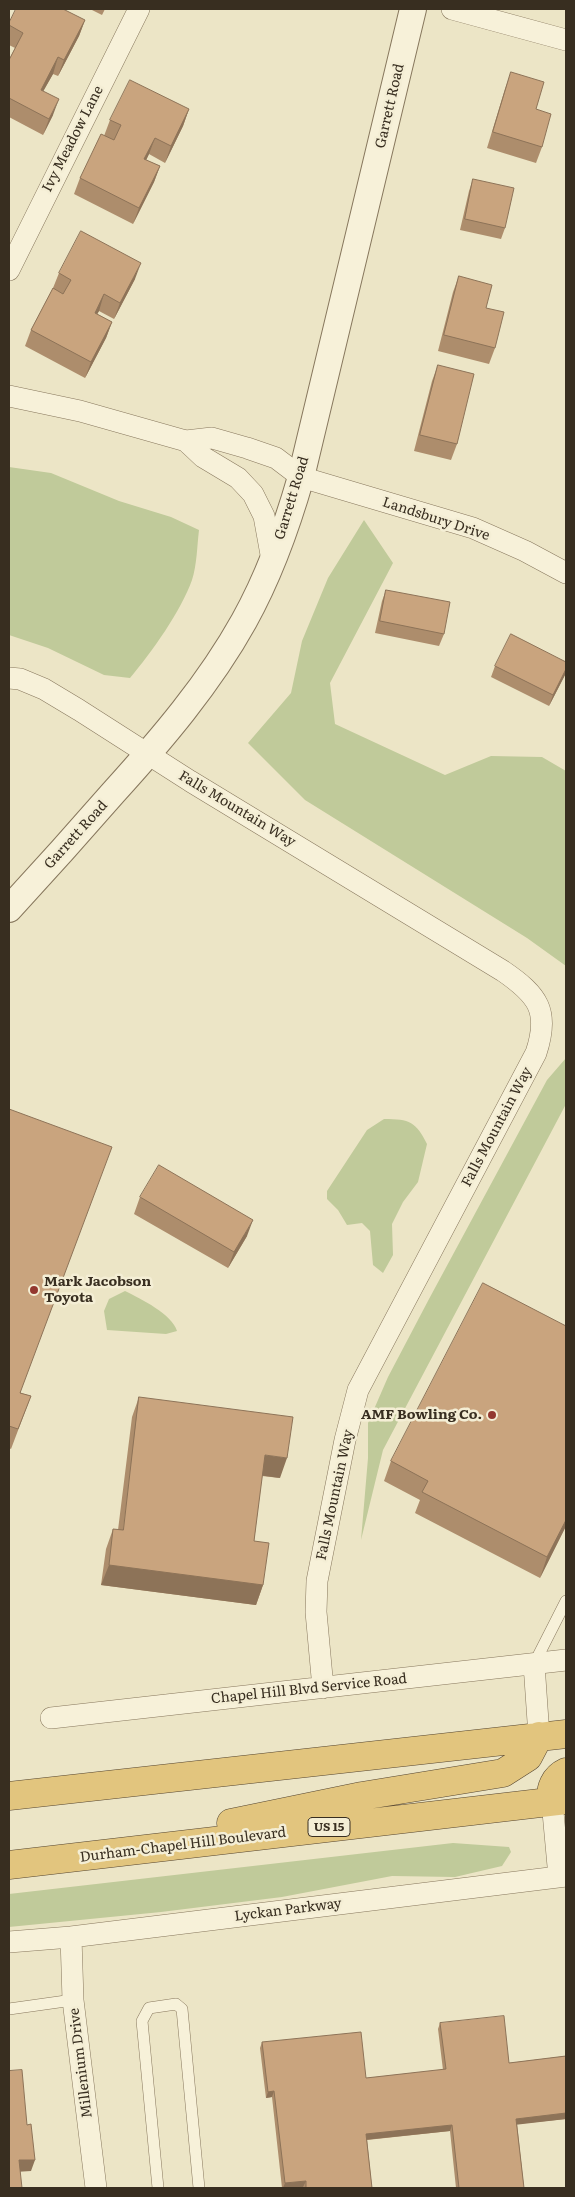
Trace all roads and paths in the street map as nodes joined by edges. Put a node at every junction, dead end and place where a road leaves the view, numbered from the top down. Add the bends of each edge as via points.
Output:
1 (139, 9) edge
2 (413, 9) edge
3 (452, 9) edge
4 (566, 40) edge
5 (9, 270) edge
6 (9, 396) edge
7 (186, 441) junction
8 (301, 477) junction
9 (272, 560) junction
10 (566, 573) edge
11 (9, 678) edge
12 (149, 754) junction
13 (9, 909) edge
14 (566, 1601) edge
15 (566, 1660) edge
16 (534, 1664) junction
17 (323, 1688) junction
18 (51, 1718) dead end
19 (566, 1734) edge
20 (539, 1736) junction
21 (566, 1772) edge
22 (9, 1796) edge
23 (559, 1800) edge
24 (106, 1854) junction
25 (9, 1865) edge
26 (563, 1876) edge
27 (70, 1937) junction
28 (9, 1942) edge
29 (73, 2000) junction
30 (9, 2009) edge
31 (96, 2188) edge
32 (158, 2188) edge
33 (199, 2188) edge

1 - 5 street, Ivy Meadow Lane
2 - 8 street, Garrett Road
3 - 4 street
6 - 7 street via 80,411
7 - 8 street via 212,438 237,445 276,458
7 - 9 street via 203,457 238,478 253,494 264,516
8 - 9 street, Garrett Road
8 - 10 street, Landsbury Drive via 473,528
9 - 12 street, Garrett Road via 244,621 211,675
11 - 12 street, Falls Mountain Way via 44,689
12 - 13 street, Garrett Road
12 - 17 street, Falls Mountain Way via 503,971 524,986 536,1000 540,1015 543,1032 536,1053 358,1390 317,1581 316,1612
14 - 16 lane
15 - 16 street, Chapel Hill Blvd Service Road
16 - 17 street, Chapel Hill Blvd Service Road
16 - 20 street
17 - 18 street, Chapel Hill Blvd Service Road
19 - 20 highway
20 - 22 highway
20 - 24 highway via 528,1757 503,1773 362,1796
21 - 23 highway via 552,1786
23 - 24 highway, Durham-Chapel Hill Boulevard / US 15
23 - 26 street
24 - 25 highway, Durham-Chapel Hill Boulevard / US 15
26 - 27 street, Lyckan Parkway
27 - 28 street, Lyckan Parkway
27 - 29 street, Millenium Drive
29 - 30 lane
29 - 31 street, Millenium Drive
32 - 33 lane via 142,2021 149,2008 176,2004 182,2009

